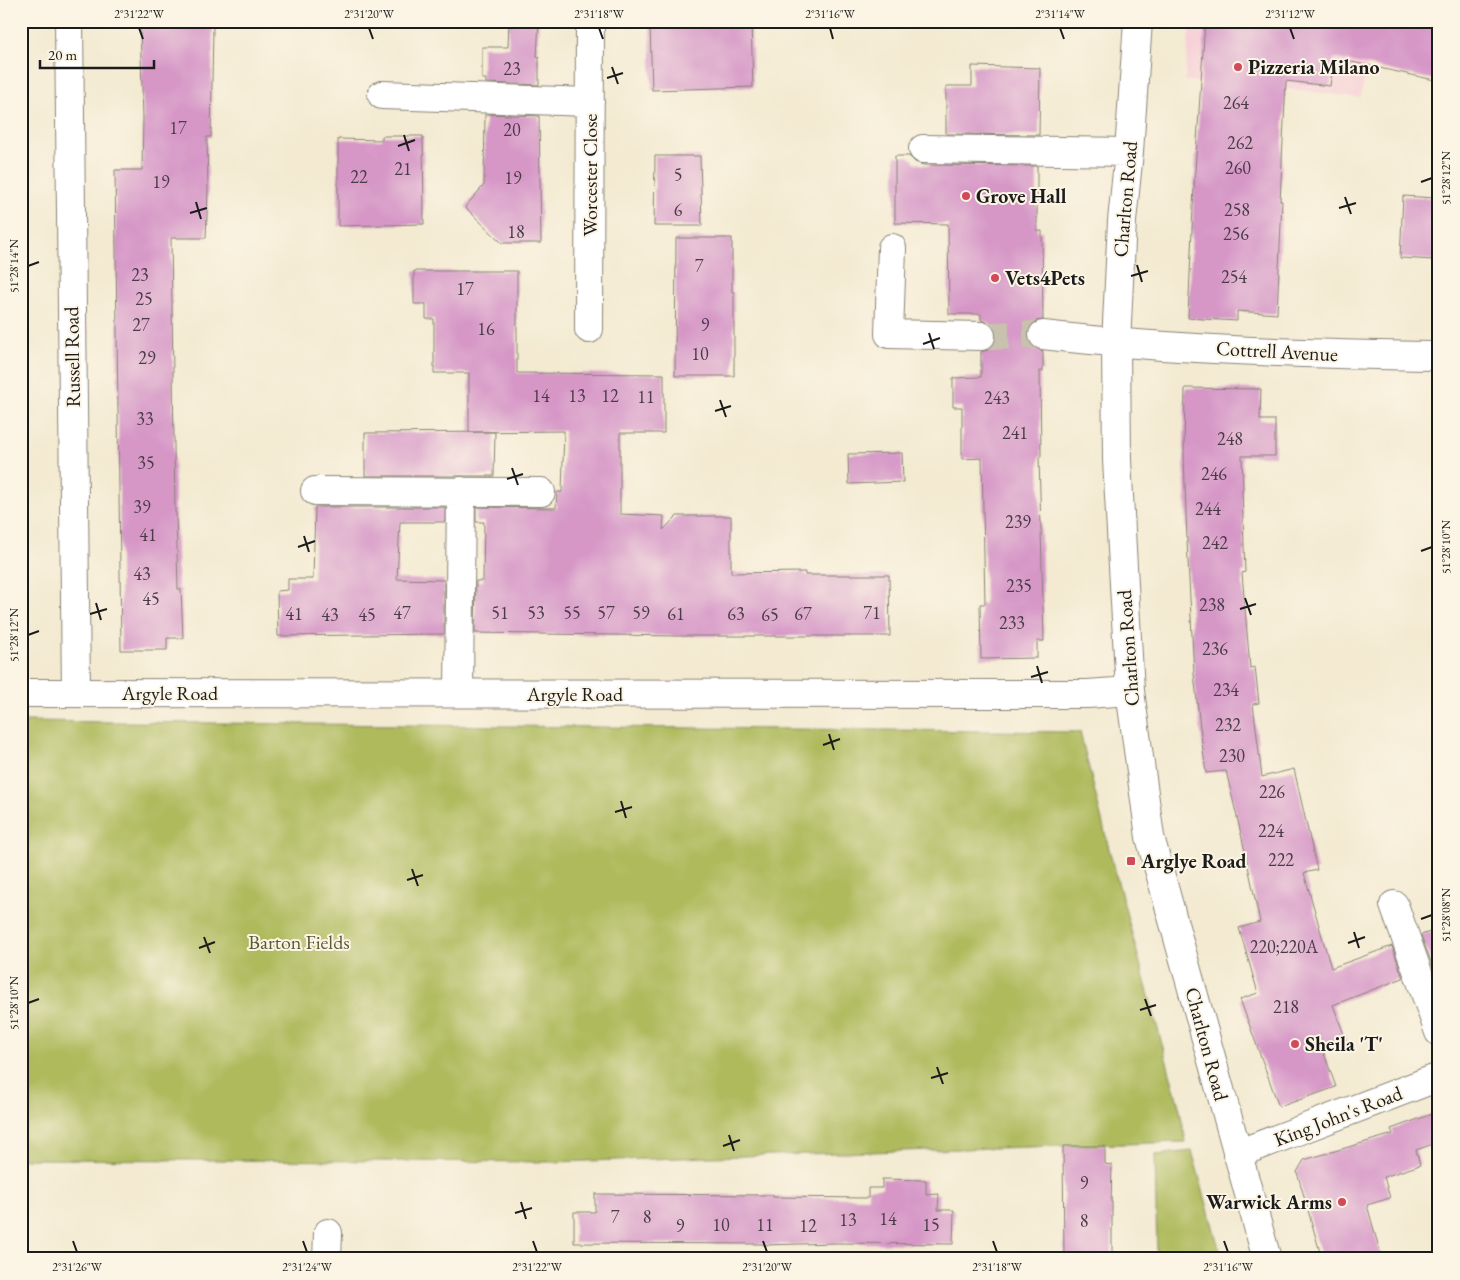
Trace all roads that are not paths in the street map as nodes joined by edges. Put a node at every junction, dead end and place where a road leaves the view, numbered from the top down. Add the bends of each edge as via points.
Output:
1 (69, 21) edge
2 (590, 21) edge
3 (1138, 21) edge
4 (382, 95) dead end
5 (590, 102) junction
6 (923, 149) dead end
7 (1129, 152) junction
8 (892, 248) dead end
9 (589, 329) dead end
10 (1043, 335) tunnel mouth
11 (981, 336) tunnel mouth
12 (1116, 343) junction
13 (1439, 356) edge
14 (315, 491) dead end
15 (461, 491) junction
16 (541, 492) dead end
17 (1130, 691) junction
18 (21, 693) edge
19 (76, 693) junction
20 (459, 694) junction
21 (1394, 905) dead end
22 (1439, 1032) edge
23 (1439, 1077) edge
24 (1237, 1154) junction
25 (1267, 1259) edge

1 - 19 street, Russell Road
2 - 5 street, Worcester Close
3 - 7 street, Charlton Road
4 - 5 street
5 - 9 street, Worcester Close
6 - 7 street
7 - 12 street, Charlton Road
8 - 11 street via 889,334
10 - 12 street, Cottrell Avenue
12 - 13 street, Cottrell Avenue
12 - 17 street, Charlton Road via 1117,460
14 - 15 street
15 - 16 street
15 - 20 street
17 - 20 street, Argyle Road via 1087,694
17 - 24 street, Charlton Road via 1150,837
18 - 19 street, Argyle Road
19 - 20 street, Argyle Road
21 - 22 street
23 - 24 street, King John's Road
24 - 25 street, Charlton Road

